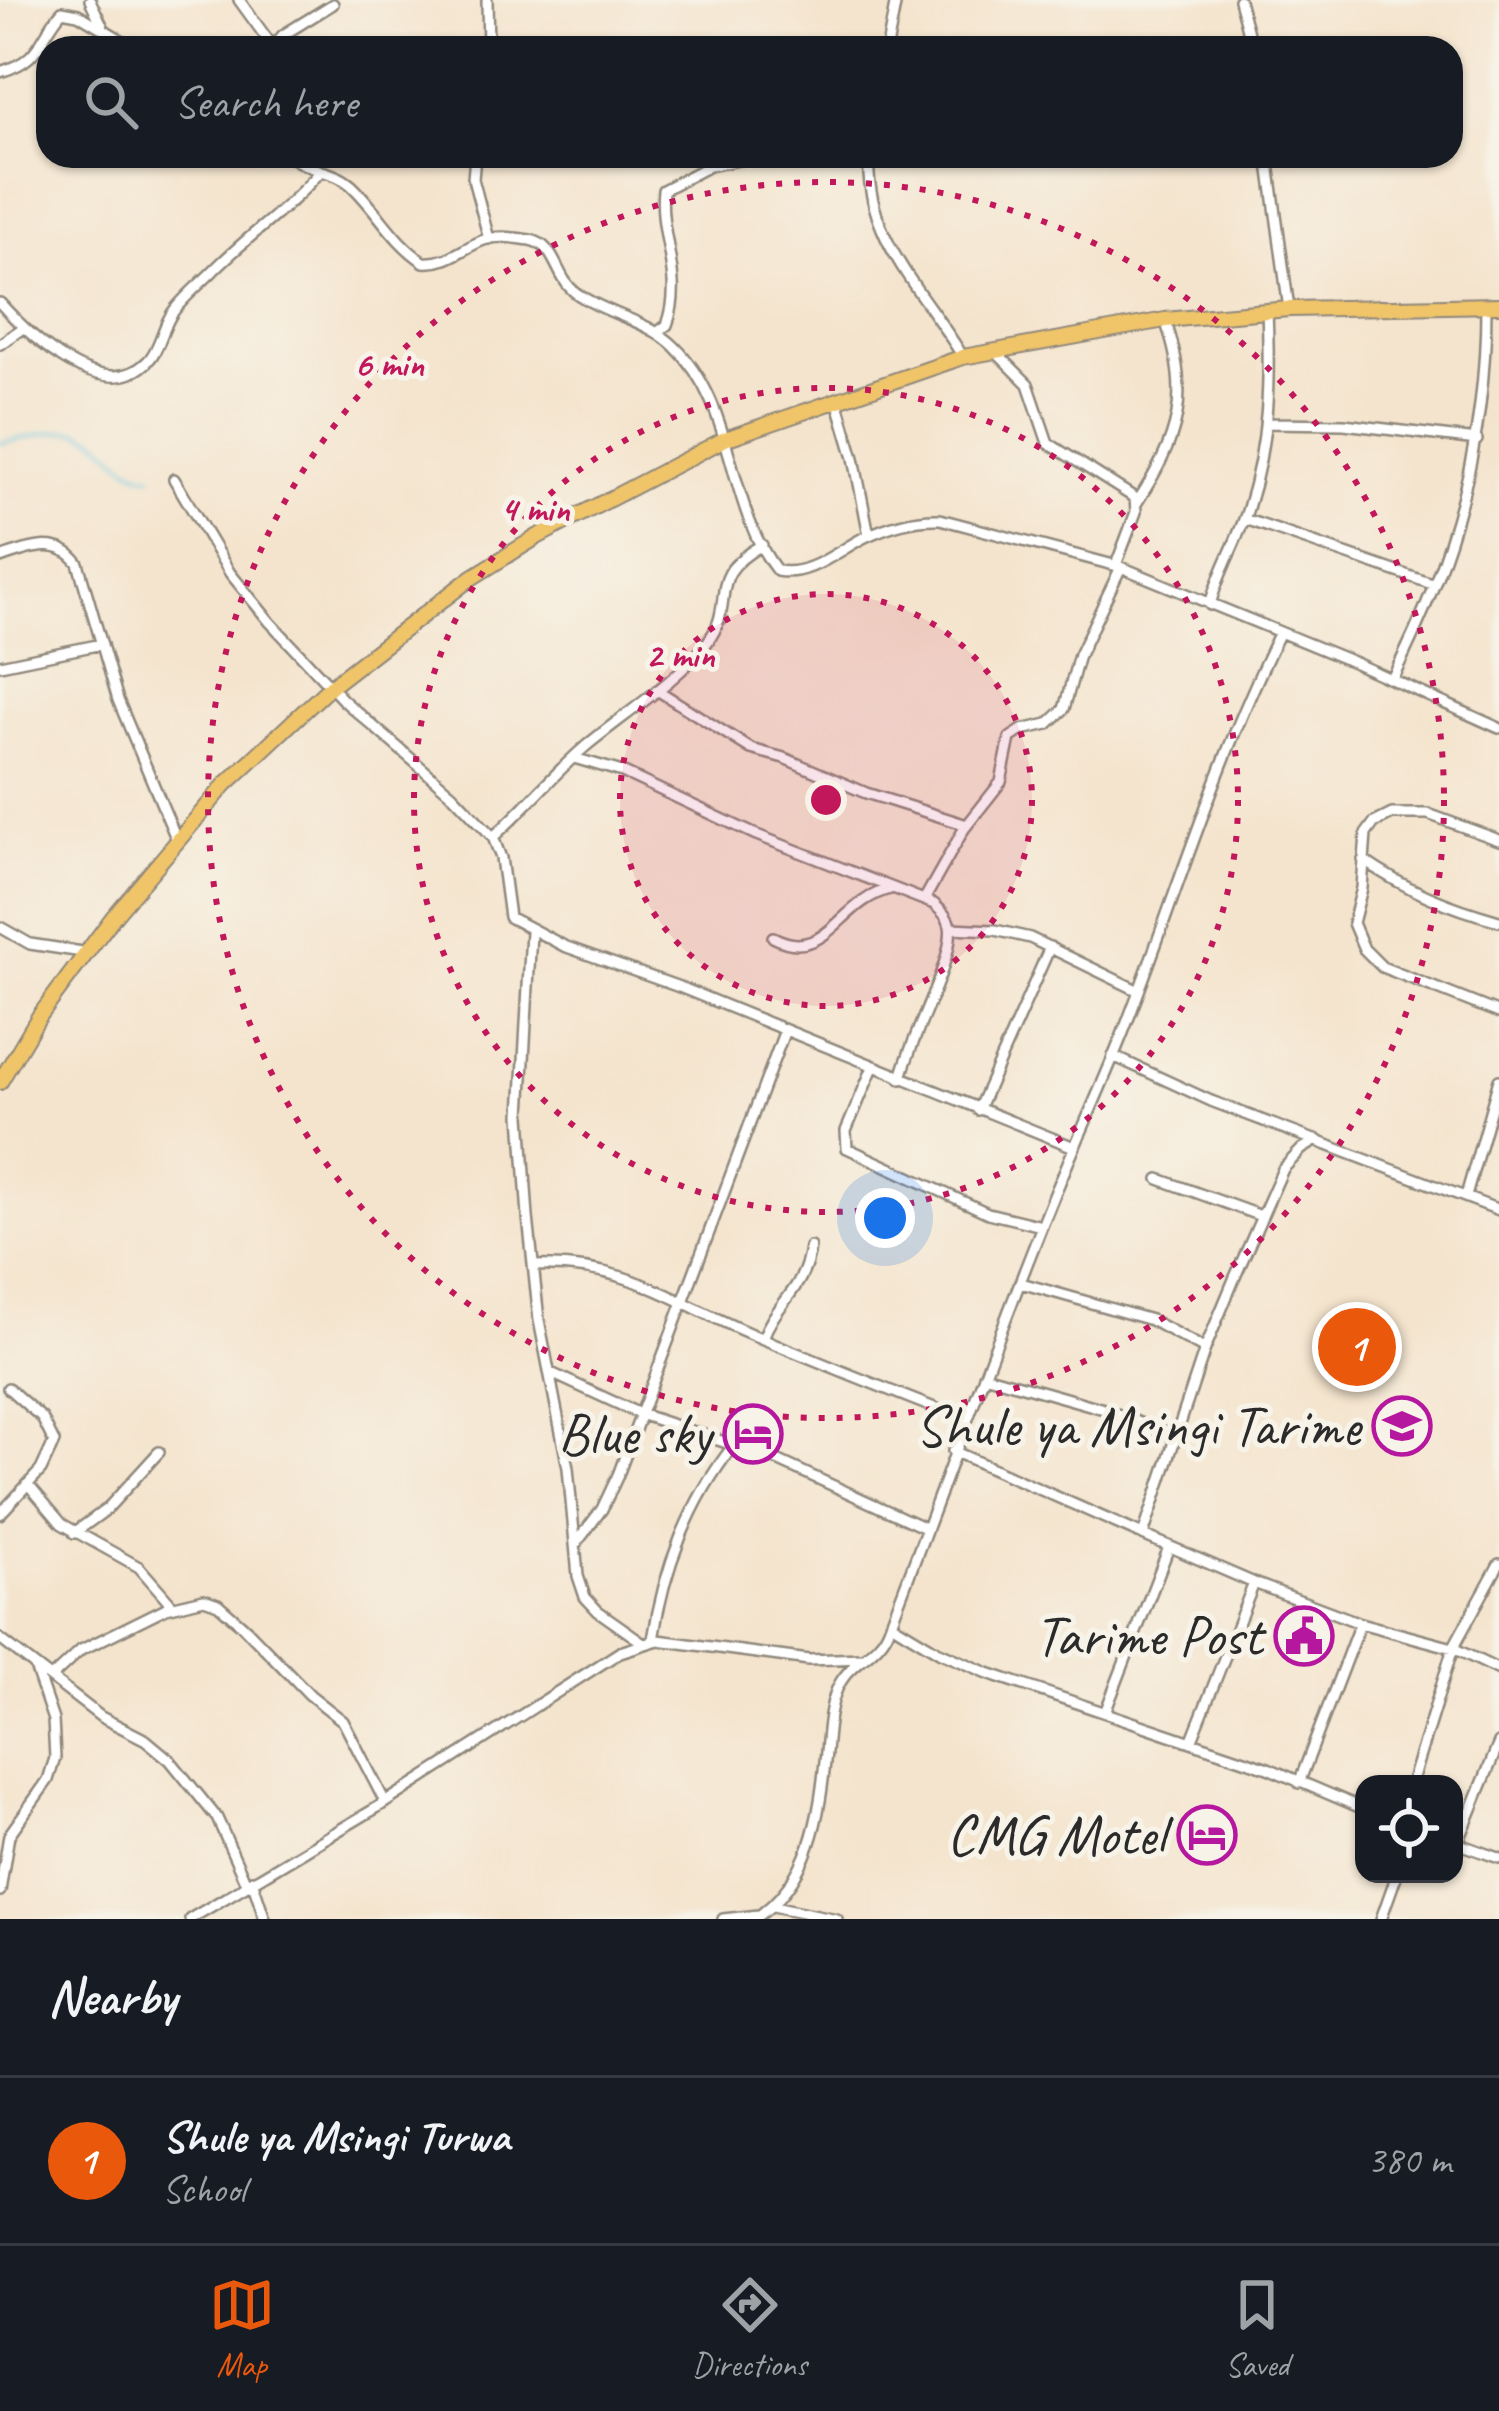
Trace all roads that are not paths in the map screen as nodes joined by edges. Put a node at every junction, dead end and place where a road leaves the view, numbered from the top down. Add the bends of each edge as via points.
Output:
1 (90, 0) edge
2 (239, 0) edge
3 (487, 0) edge
4 (896, 0) edge
5 (1240, 0) edge
6 (333, 4) dead end
7 (104, 29) junction
8 (48, 36) edge
9 (115, 36) edge
10 (265, 36) edge
11 (285, 36) edge
12 (488, 36) edge
13 (889, 36) edge
14 (1249, 36) edge
15 (36, 51) edge
16 (0, 72) edge
17 (312, 168) edge
18 (474, 168) edge
19 (705, 168) edge
20 (869, 168) edge
21 (1270, 168) edge
22 (320, 172) junction
23 (489, 239) junction
24 (0, 304) edge
25 (1492, 306) edge
26 (1289, 309) junction
27 (1267, 311) junction
28 (1165, 320) junction
29 (23, 328) junction
30 (658, 332) junction
31 (0, 344) edge
32 (995, 351) junction
33 (962, 357) junction
34 (836, 398) junction
35 (1268, 423) junction
36 (725, 440) junction
37 (1477, 440) junction
38 (174, 478) dead end
39 (1136, 504) junction
40 (1245, 518) junction
41 (869, 535) junction
42 (762, 545) junction
43 (0, 559) edge
44 (1119, 566) junction
45 (1432, 584) junction
46 (1210, 605) junction
47 (1280, 632) junction
48 (102, 644) junction
49 (0, 665) edge
50 (1392, 679) junction
51 (331, 686) junction
52 (657, 690) junction
53 (1499, 728) edge
54 (574, 758) junction
55 (967, 825) junction
56 (493, 837) junction
57 (176, 838) junction
58 (1499, 841) edge
59 (1362, 860) junction
60 (890, 889) junction
61 (924, 900) junction
62 (1499, 921) edge
63 (0, 927) edge
64 (951, 928) junction
65 (531, 932) junction
66 (773, 937) dead end
67 (1050, 947) junction
68 (88, 953) junction
69 (1139, 992) junction
70 (1499, 1013) edge
71 (785, 1030) junction
72 (1113, 1056) junction
73 (873, 1067) junction
74 (901, 1079) junction
75 (1499, 1080) edge
76 (0, 1082) edge
77 (978, 1110) junction
78 (1317, 1140) junction
79 (1074, 1147) junction
80 (1159, 1179) dead end
81 (1466, 1196) junction
82 (1499, 1210) edge
83 (1262, 1216) junction
84 (1042, 1226) junction
85 (810, 1247) dead end
86 (534, 1266) junction
87 (1021, 1283) junction
88 (682, 1302) junction
89 (763, 1338) junction
90 (1205, 1349) junction
91 (549, 1372) junction
92 (984, 1375) junction
93 (8, 1388) dead end
94 (640, 1414) junction
95 (966, 1420) junction
96 (1175, 1437) junction
97 (734, 1445) junction
98 (953, 1451) junction
99 (159, 1452) dead end
100 (28, 1484) junction
101 (0, 1514) edge
102 (926, 1528) junction
103 (74, 1533) junction
104 (1143, 1534) junction
105 (575, 1545) junction
106 (1169, 1547) junction
107 (1499, 1564) edge
108 (1496, 1576) edge
109 (1254, 1583) junction
110 (173, 1606) junction
111 (891, 1623) junction
112 (1360, 1623) junction
113 (0, 1639) edge
114 (648, 1641) junction
115 (1453, 1648) junction
116 (861, 1658) junction
117 (35, 1667) junction
118 (1499, 1670) edge
119 (51, 1678) junction
120 (1106, 1710) junction
121 (1191, 1742) junction
122 (1499, 1743) edge
123 (1495, 1762) edge
124 (1415, 1775) edge
125 (1299, 1783) junction
126 (385, 1802) junction
127 (1355, 1805) edge
128 (1463, 1828) edge
129 (1463, 1845) edge
130 (1499, 1858) edge
131 (248, 1882) junction
132 (1393, 1883) edge
133 (0, 1891) edge
134 (773, 1906) junction
135 (757, 1917) edge
136 (190, 1919) edge
137 (266, 1919) edge
138 (723, 1919) edge
139 (837, 1919) edge
140 (1381, 1919) edge

1 - 7 street
2 - 10 street
3 - 12 street
4 - 13 street
5 - 14 street
6 - 11 street
7 - 8 street via 62,11
7 - 9 street
15 - 16 street
17 - 22 street
18 - 23 street
19 - 30 street via 663,190 674,288 668,325
20 - 33 street via 877,221
21 - 26 street
22 - 23 street via 350,184 424,262 442,262
22 - 29 street via 175,309 143,366 82,370
23 - 30 street via 541,243 573,291
24 - 29 street
25 - 26 highway
25 - 37 street
26 - 27 highway
27 - 28 highway
27 - 35 street
28 - 32 highway
28 - 39 street via 1180,376 1177,425
29 - 31 street
30 - 36 street via 707,387
32 - 33 highway
32 - 39 street via 1028,384 1048,443
33 - 34 highway
34 - 36 highway
34 - 41 street
35 - 37 street
35 - 40 street
36 - 42 street
36 - 51 highway via 471,578
37 - 45 street
38 - 51 street via 241,588
39 - 44 street
40 - 45 street
40 - 46 street
41 - 42 street via 788,573 777,571
41 - 44 street via 940,519
42 - 52 street via 728,570 722,614 706,644
43 - 48 street via 54,545 70,552
44 - 46 street
44 - 55 street via 1064,709 1010,738 1006,773
45 - 50 street
46 - 47 street
47 - 50 street
47 - 69 street via 1206,802
48 - 49 street
48 - 57 street
50 - 53 street
51 - 56 street
51 - 57 highway
52 - 54 street
52 - 55 street via 751,749
54 - 56 street
54 - 60 street
55 - 61 street
56 - 65 street via 509,917
57 - 68 highway
58 - 59 street via 1428,814 1392,814 1366,834
59 - 62 street via 1396,884
59 - 70 street via 1353,923 1364,949 1382,967
60 - 61 street
60 - 66 street via 867,896 814,942 801,947
61 - 64 street via 946,914
63 - 68 street via 31,944
64 - 67 street via 994,930
64 - 74 street
65 - 71 street
65 - 86 street via 521,1115
67 - 69 street
67 - 77 street
68 - 76 highway
69 - 72 street
71 - 73 street
71 - 88 street
72 - 78 street
72 - 79 street
73 - 74 street
73 - 84 street via 846,1130 847,1148 988,1213
74 - 77 street
75 - 81 street
77 - 79 street
78 - 81 street
78 - 83 street via 1283,1169
79 - 84 street
80 - 83 street
81 - 82 street
83 - 90 street
84 - 87 street
85 - 89 street via 800,1284
86 - 88 street via 611,1273
86 - 91 street
87 - 90 street via 1151,1320
87 - 92 street
88 - 89 street
88 - 94 street
89 - 95 street
90 - 96 street
91 - 94 street
91 - 105 street
92 - 95 street
92 - 96 street
93 - 100 street via 53,1437
94 - 97 street
94 - 105 street via 602,1509
95 - 98 street
96 - 104 street
97 - 102 street
97 - 114 street via 688,1519
98 - 102 street
98 - 104 street
99 - 103 street
100 - 101 street
100 - 103 street
102 - 111 street
103 - 110 street via 139,1567
104 - 106 street
105 - 114 street via 585,1597
106 - 109 street
106 - 120 street
107 - 108 street
108 - 115 street
109 - 112 street
109 - 121 street
110 - 119 street via 81,1650
110 - 126 street via 204,1599 244,1627 343,1721
111 - 116 street
111 - 120 street via 988,1672
112 - 115 street
112 - 125 street
113 - 117 street
114 - 116 street via 809,1660
114 - 126 street
115 - 118 street
115 - 124 street
116 - 134 street via 835,1693 804,1865
117 - 119 street
117 - 133 street via 53,1720 55,1758 9,1835
119 - 131 street via 170,1760 217,1818
120 - 121 street
121 - 125 street
122 - 123 street
123 - 128 street
125 - 127 street
126 - 131 street
129 - 130 street
131 - 136 street
131 - 137 street
132 - 140 street
134 - 135 street
134 - 139 street
135 - 138 street

